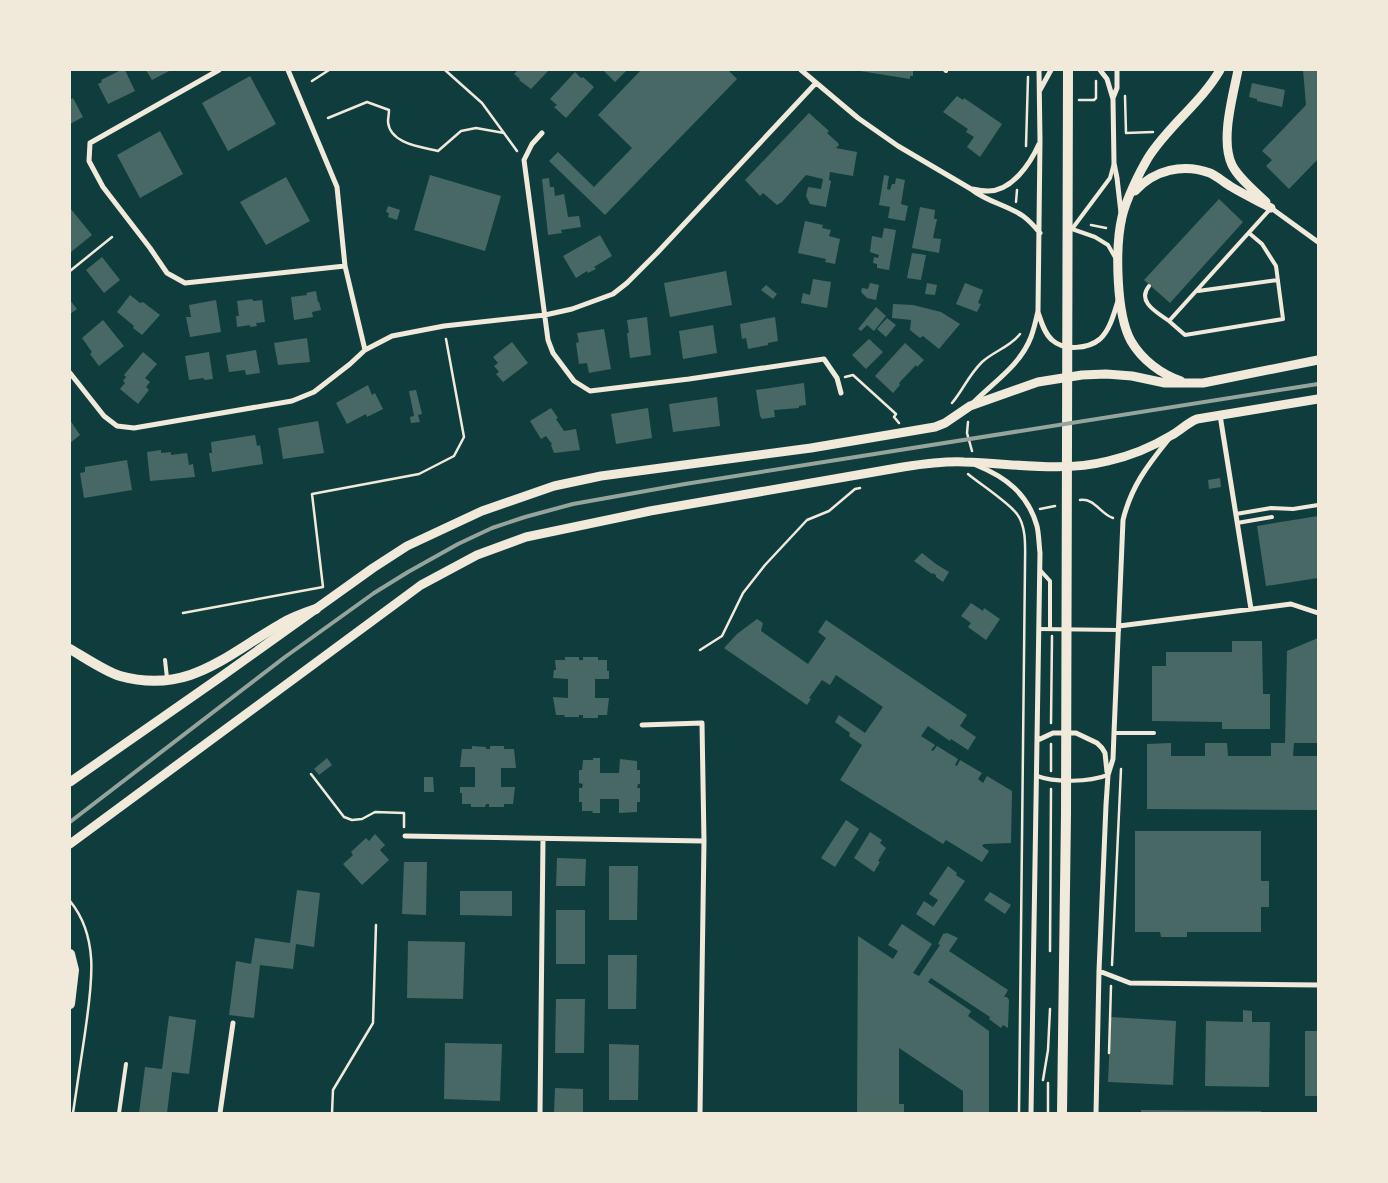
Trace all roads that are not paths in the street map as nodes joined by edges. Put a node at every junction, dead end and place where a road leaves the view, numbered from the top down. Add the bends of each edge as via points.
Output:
1 (218, 70) edge
2 (288, 70) edge
3 (801, 70) edge
4 (1039, 70) edge
5 (1051, 70) edge
6 (1068, 70) edge
7 (1117, 70) edge
8 (1220, 70) edge
9 (1238, 70) edge
10 (1098, 72) edge
11 (1073, 80) dead end
12 (816, 84) junction
13 (1039, 93) junction
14 (1113, 99) junction
15 (542, 132) dead end
16 (1040, 141) junction
17 (1114, 163) junction
18 (971, 189) junction
19 (1131, 195) junction
20 (1272, 208) junction
21 (1122, 218) junction
22 (1072, 229) junction
23 (1040, 233) junction
24 (1249, 233) junction
25 (1318, 242) edge
26 (1118, 263) junction
27 (345, 266) junction
28 (1278, 280) junction
29 (1149, 286) dead end
30 (1197, 292) junction
31 (1120, 297) junction
32 (1038, 311) junction
33 (545, 314) junction
34 (1169, 321) junction
35 (1071, 334) dead end
36 (365, 350) junction
37 (1318, 360) edge
38 (70, 373) edge
39 (1188, 383) junction
40 (841, 393) dead end
41 (1318, 399) edge
42 (970, 406) junction
43 (1220, 414) junction
44 (1172, 435) junction
45 (969, 462) junction
46 (1318, 505) edge
47 (1236, 514) junction
48 (1272, 517) dead end
49 (1237, 523) junction
50 (1040, 570) junction
51 (316, 609) junction
52 (1251, 609) junction
53 (1318, 613) edge
54 (1119, 628) junction
55 (1039, 629) junction
56 (1050, 629) junction
57 (70, 649) edge
58 (165, 660) dead end
59 (167, 680) junction
60 (642, 725) dead end
61 (1114, 733) junction
62 (1154, 733) dead end
63 (1038, 740) junction
64 (1108, 775) junction
65 (1037, 776) junction
66 (70, 782) edge
67 (405, 836) road end
68 (542, 839) junction
69 (704, 841) junction
70 (70, 844) edge
71 (70, 954) edge
72 (1100, 971) junction
73 (1318, 985) edge
74 (70, 1004) edge
75 (233, 1023) dead end
76 (126, 1064) dead end
77 (119, 1113) edge
78 (220, 1113) edge
79 (540, 1113) edge
80 (700, 1113) edge
81 (1031, 1113) edge
82 (1062, 1113) edge
83 (1096, 1113) edge

1 - 27 street via 90,143 89,161 103,186 167,273 185,283
2 - 27 street via 337,187
3 - 12 street
4 - 13 street
5 - 13 street
6 - 82 main road
7 - 14 street
8 - 19 street via 1200,98 1157,145 1138,176
9 - 20 street via 1228,122 1232,165
10 - 14 street via 1107,79
11 - 22 lane
12 - 18 street via 898,146
12 - 33 street via 627,283 613,294 572,309
13 - 16 street
14 - 17 street
15 - 33 street via 524,160
16 - 18 street via 1032,159 1014,180 989,191
16 - 23 street
17 - 21 street
17 - 22 lane via 1110,178
18 - 23 street via 1022,215
19 - 20 street via 1160,174 1174,168 1190,168 1212,174
19 - 21 street
20 - 24 lane
20 - 25 street
21 - 26 street
22 - 26 lane via 1108,245
22 - 35 lane
23 - 32 street
24 - 28 lane via 1262,244 1276,266
24 - 30 lane
26 - 31 street
27 - 36 street
28 - 30 lane
28 - 34 lane via 1283,319 1185,335
29 - 34 lane via 1144,298 1146,303
30 - 34 lane
31 - 32 street via 1113,318 1100,339 1080,347 1052,341
31 - 39 street via 1130,340 1141,355 1166,376
32 - 42 street via 1031,338 1021,354 1008,371
33 - 36 street via 392,336
33 - 40 street via 553,353 574,381 590,391 824,359 837,378
36 - 38 street via 314,392 292,401 134,428 117,426 104,416
37 - 39 street via 1233,378
39 - 42 street via 1165,383 1106,374 1070,377 1038,382
41 - 43 street
42 - 51 street via 935,427 811,448 601,476 546,489 482,510 407,546
43 - 44 street via 1189,422
43 - 47 street
44 - 45 street via 1120,458 1076,466 1025,467
44 - 54 street via 1134,486 1125,509
45 - 50 street via 997,474 1025,500 1038,528
45 - 70 street via 903,466 650,510 526,537 477,555 421,585
46 - 47 lane
47 - 49 street
48 - 49 lane
49 - 52 street
50 - 55 street
50 - 56 lane via 1050,581
51 - 59 main road via 282,623 211,667 182,679
51 - 66 street
52 - 53 street via 1291,604
52 - 54 street
54 - 56 lane
54 - 61 street
55 - 56 lane
55 - 63 street
57 - 59 main road via 118,676 148,682
58 - 59 lane
60 - 69 street via 702,723
61 - 62 lane
61 - 64 street
63 - 64 street via 1053,733 1076,733 1090,740 1105,753
63 - 65 street
64 - 65 lane via 1096,780 1046,780
64 - 72 street
65 - 81 street
67 - 68 street
68 - 69 street
68 - 79 street
69 - 80 street
71 - 74 main road via 74,970
72 - 73 street via 1130,983
72 - 83 street
75 - 78 street
76 - 77 lane

